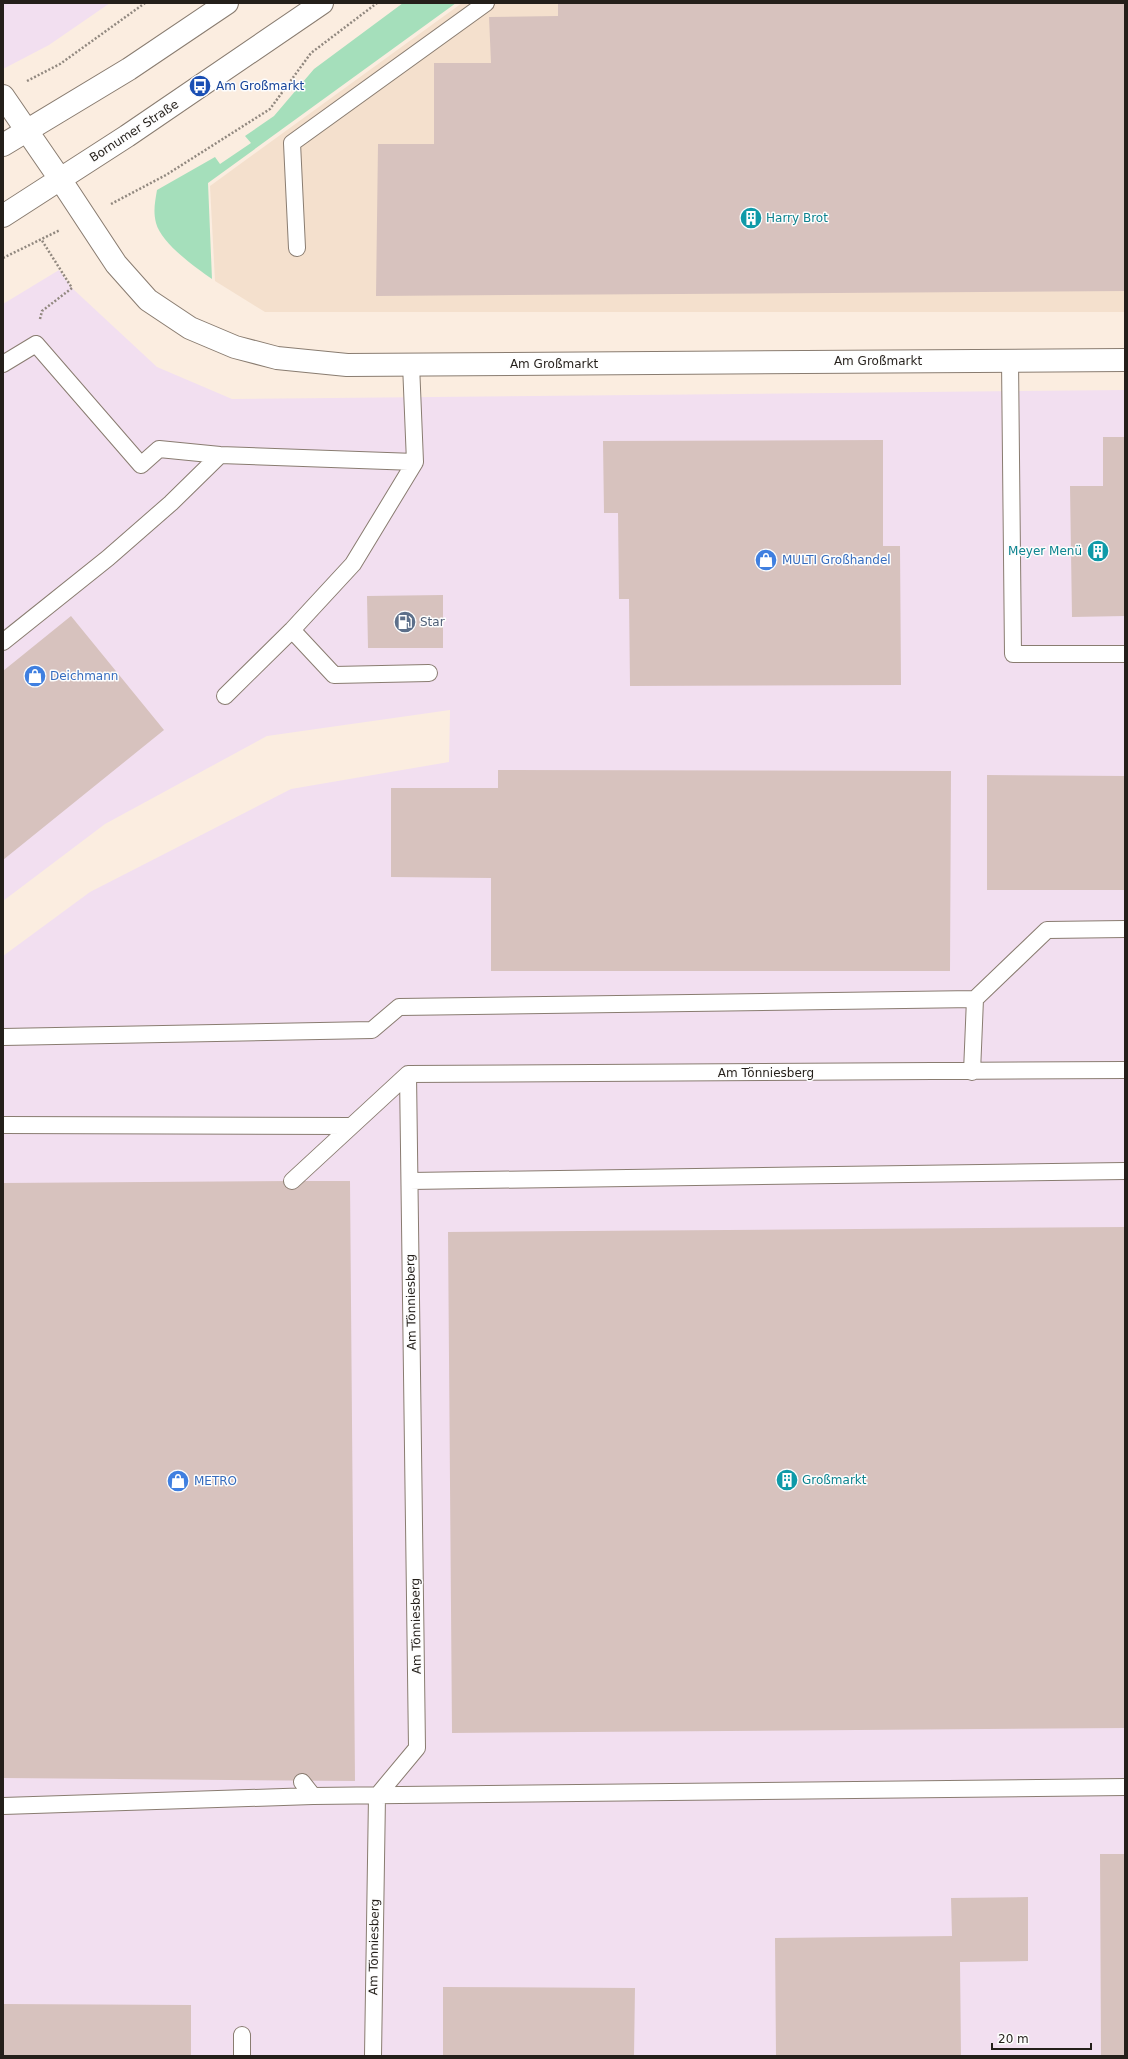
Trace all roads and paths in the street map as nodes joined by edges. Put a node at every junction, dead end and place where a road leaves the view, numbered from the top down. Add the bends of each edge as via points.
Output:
1 (145, 3) edge
2 (227, 3) edge
3 (322, 3) edge
4 (377, 3) edge
5 (486, 3) edge
6 (22, 84) dead end
7 (3, 96) edge
8 (27, 131) junction
9 (3, 145) edge
10 (166, 175) dead end
11 (60, 179) junction
12 (3, 216) edge
13 (41, 240) dead end
14 (297, 248) dead end
15 (56, 300) dead end
16 (1010, 360) junction
17 (1125, 360) edge
18 (3, 364) edge
19 (411, 364) junction
20 (220, 456) junction
21 (415, 462) junction
22 (292, 630) junction
23 (3, 642) edge
24 (1125, 654) edge
25 (429, 673) dead end
26 (225, 696) dead end
27 (1125, 929) edge
28 (975, 998) junction
29 (3, 1037) edge
30 (1125, 1070) edge
31 (972, 1072) junction
32 (408, 1074) junction
33 (3, 1125) edge
34 (352, 1126) junction
35 (1125, 1171) edge
36 (292, 1181) dead end
37 (410, 1181) junction
38 (302, 1782) dead end
39 (1125, 1787) edge
40 (313, 1796) junction
41 (377, 1796) junction
42 (3, 1806) edge
43 (242, 2035) dead end
44 (242, 2056) edge
45 (373, 2056) edge

1 - 6 path via 60,64
2 - 8 street via 129,69
3 - 11 street, Bornumer Straße
4 - 10 path via 311,53 270,109
5 - 14 lane via 292,143
7 - 8 street
8 - 9 street
8 - 11 street, Am Großmarkt
11 - 12 street, Bornumer Straße
11 - 19 street, Am Großmarkt via 116,264 148,300 190,328 235,347 277,358 347,365
13 - 15 path via 72,288
16 - 17 street, Am Großmarkt
16 - 19 street, Am Großmarkt
16 - 24 lane via 1012,654
18 - 20 lane via 36,344 141,465 159,449
19 - 21 lane
20 - 21 lane
20 - 23 lane via 108,558
21 - 22 lane via 353,564
22 - 25 lane via 334,675
22 - 26 lane
27 - 28 lane via 1047,930
28 - 29 lane via 398,1007 372,1030
28 - 31 lane
30 - 31 lane, Am Tönniesberg
31 - 32 lane, Am Tönniesberg
32 - 34 lane
32 - 37 lane, Am Tönniesberg
33 - 34 lane
34 - 36 lane
35 - 37 lane
37 - 41 lane, Am Tönniesberg via 417,1748
38 - 40 lane
39 - 41 lane
40 - 41 lane
40 - 42 lane
41 - 45 lane, Am Tönniesberg
43 - 44 lane

